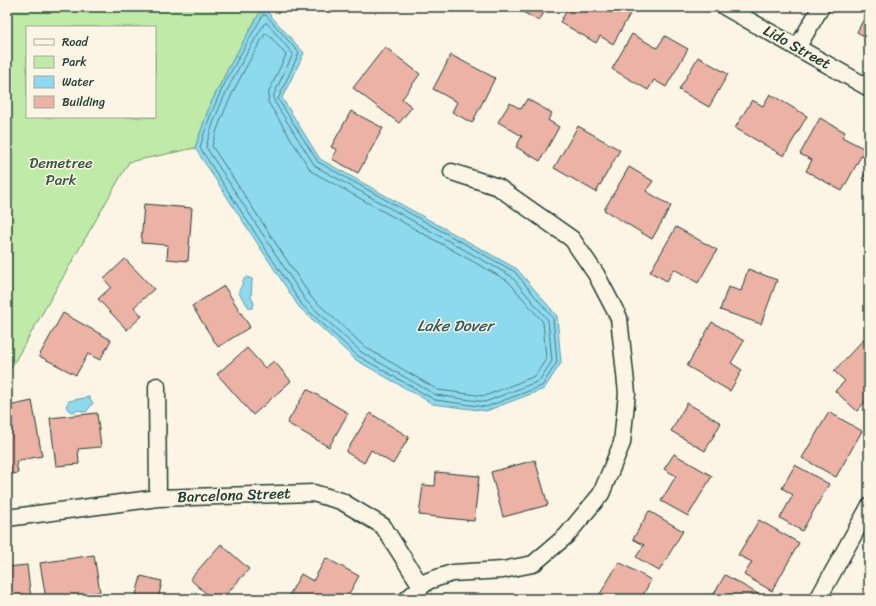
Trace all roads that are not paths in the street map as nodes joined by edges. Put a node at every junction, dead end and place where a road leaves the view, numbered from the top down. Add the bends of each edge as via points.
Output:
1 (725, 7) edge
2 (821, 7) edge
3 (798, 48) junction
4 (869, 88) edge
5 (452, 172) dead end
6 (157, 386) dead end
7 (158, 498) junction
8 (869, 507) edge
9 (7, 518) edge
10 (421, 586) junction
11 (407, 599) edge
12 (818, 599) edge

1 - 3 street, Lido Street
2 - 3 street
3 - 4 street, Lido Street
5 - 10 street via 498,187 572,239 596,274 619,318 627,392 622,444 601,494 566,536 533,564 503,570 452,573
6 - 7 street
7 - 9 street, Barcelona Street
7 - 10 street, Barcelona Street via 313,493 341,501 383,526
8 - 12 street
10 - 11 street

